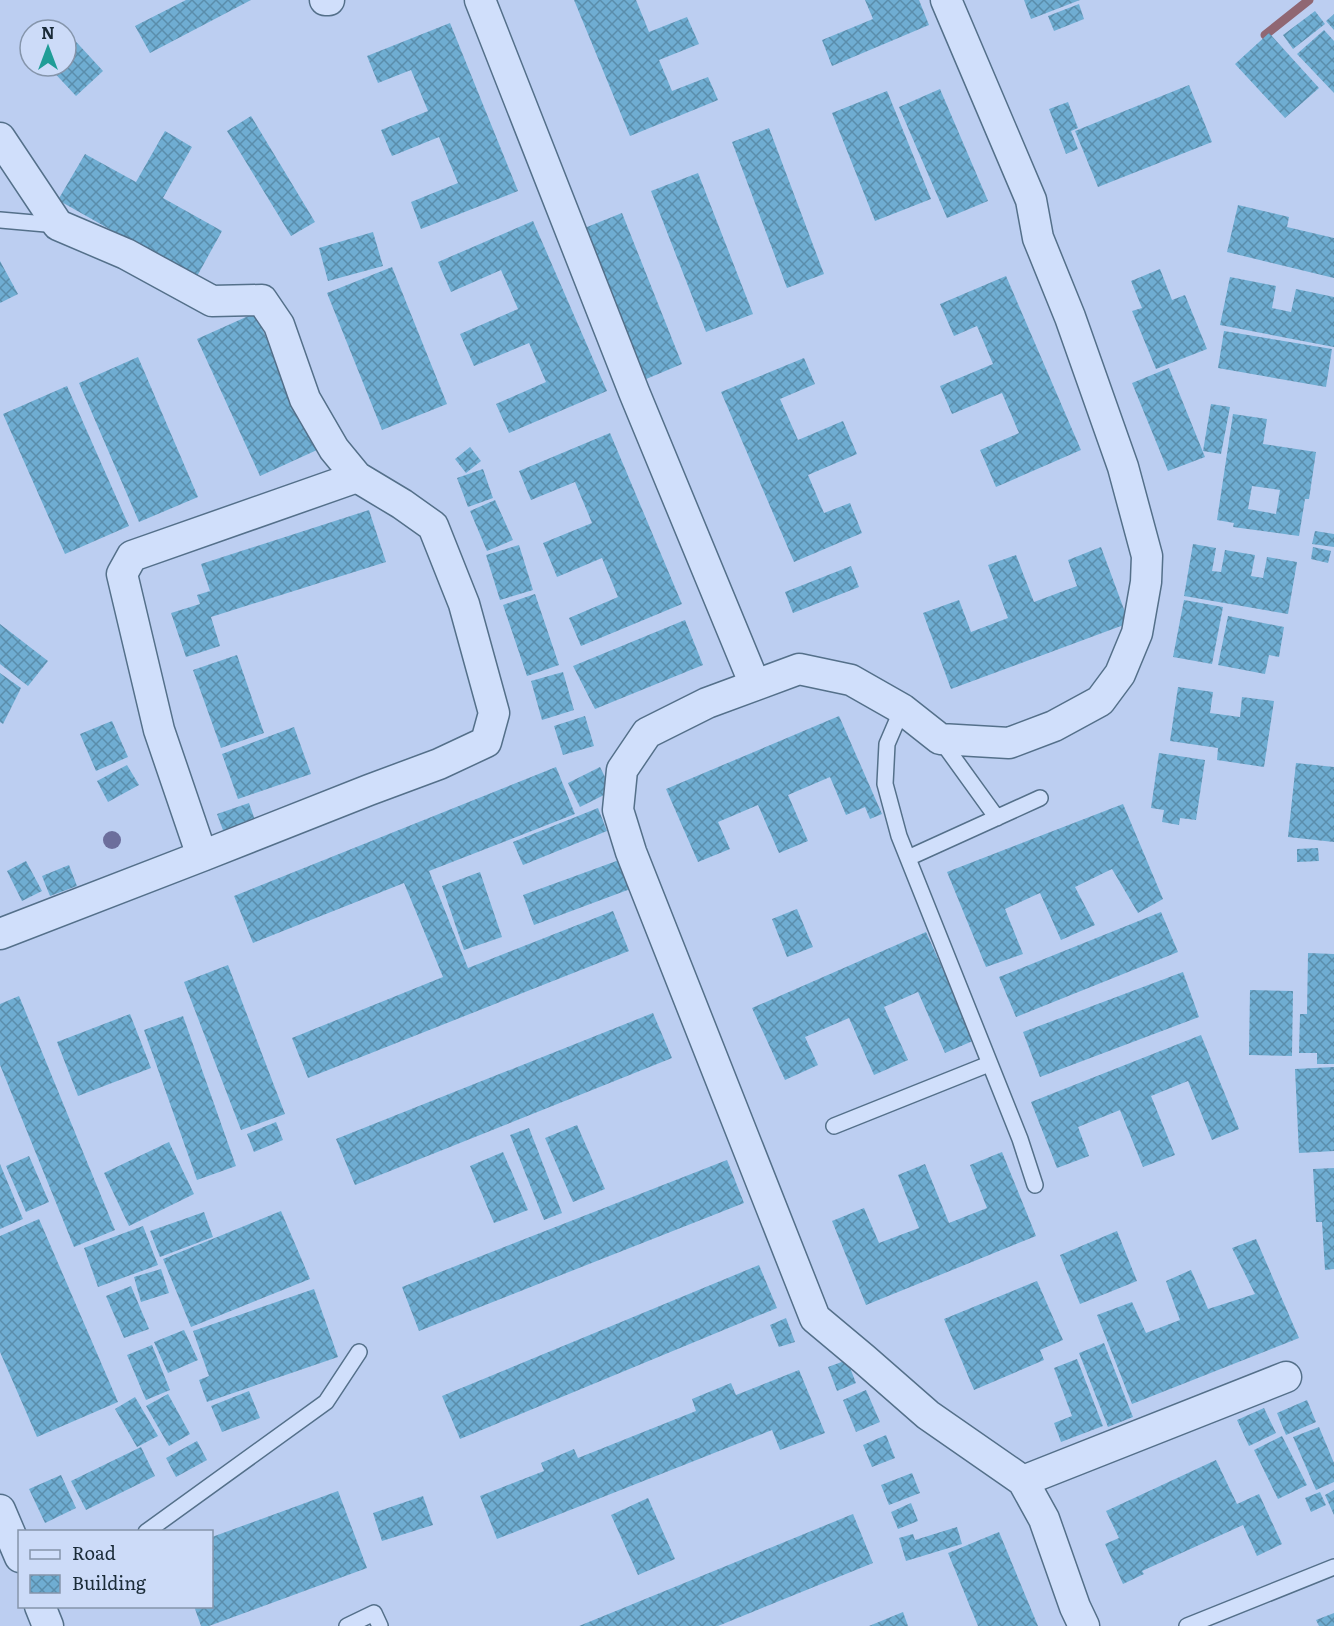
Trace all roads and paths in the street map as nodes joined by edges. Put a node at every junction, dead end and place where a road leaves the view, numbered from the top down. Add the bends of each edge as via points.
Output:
1 (480, 0) edge
2 (946, 0) edge
3 (0, 138) edge
4 (0, 220) edge
5 (58, 225) junction
6 (357, 477) junction
7 (755, 685) junction
8 (902, 709) junction
9 (940, 739) junction
10 (1040, 798) dead end
11 (997, 818) junction
12 (202, 856) junction
13 (908, 858) junction
14 (0, 934) edge
15 (989, 1064) junction
16 (834, 1126) dead end
17 (1035, 1185) dead end
18 (359, 1352) dead end
19 (1286, 1377) dead end
20 (1023, 1481) junction
21 (0, 1510) edge
22 (149, 1530) edge
23 (18, 1552) edge
24 (1334, 1567) edge
25 (41, 1608) edge
26 (48, 1626) edge
27 (347, 1626) edge
28 (380, 1626) edge
29 (1084, 1626) edge
30 (1187, 1626) edge

1 - 7 street via 634,392
2 - 9 street via 1031,200 1038,238 1123,467 1147,556 1137,633 1120,674 1100,701 1054,726 1010,743
3 - 5 street
4 - 5 lane
5 - 6 street via 126,254 212,301 261,300 279,325 305,399 334,449
6 - 12 street via 132,556 122,574 159,730
6 - 12 street via 433,526 464,604 494,713 486,742
7 - 8 street via 799,669 851,680
7 - 20 street via 707,703 647,733 622,770 618,810 631,852 815,1318 928,1415
8 - 9 street
8 - 13 lane via 887,744 885,784
9 - 11 lane
10 - 11 lane
11 - 13 lane
12 - 14 street
13 - 15 lane
15 - 16 lane
15 - 17 lane
18 - 22 lane via 326,1402
19 - 20 street
20 - 29 street via 1044,1519
21 - 23 street
24 - 30 lane
25 - 26 street
27 - 28 lane via 374,1613

